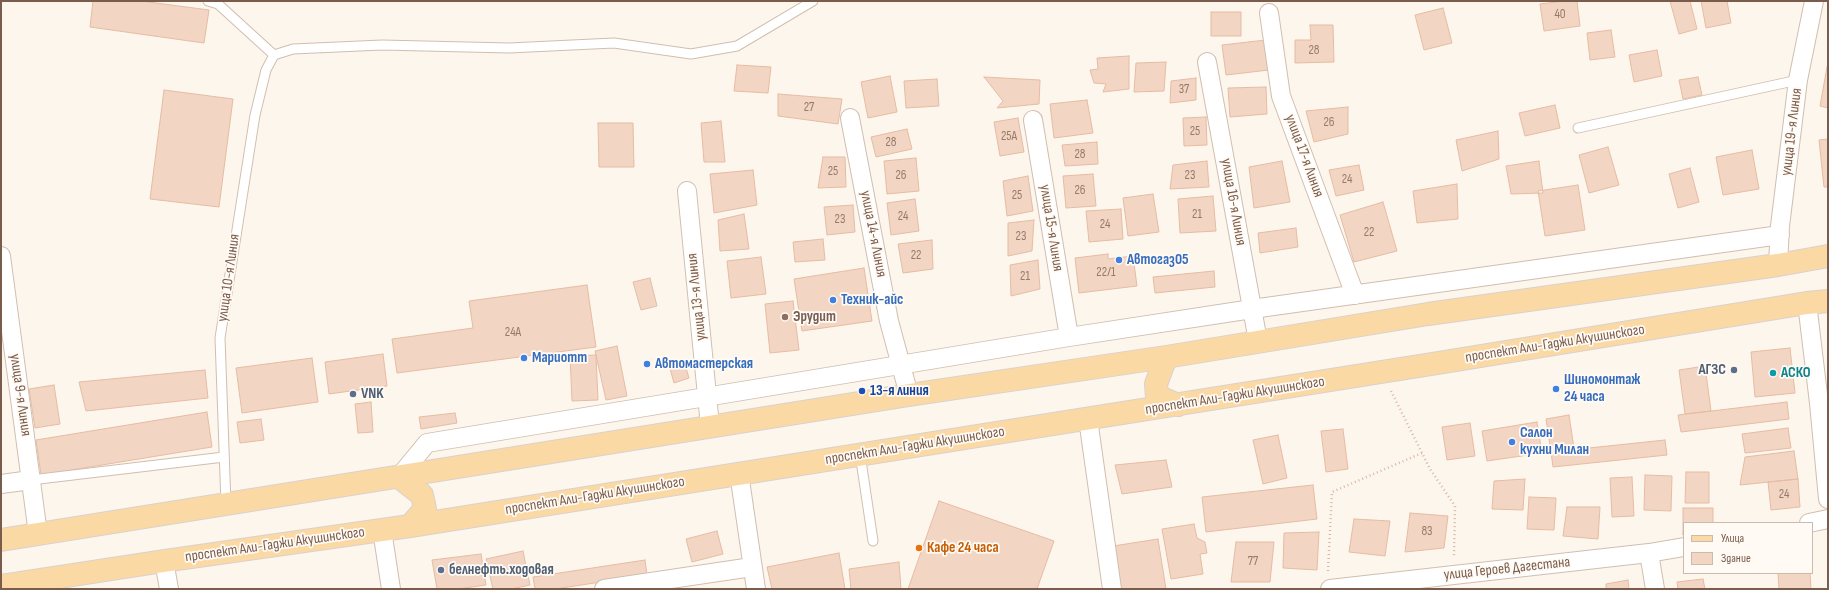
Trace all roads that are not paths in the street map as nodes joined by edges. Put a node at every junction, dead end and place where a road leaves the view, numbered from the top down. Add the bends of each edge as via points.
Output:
1 (208, 1) edge
2 (813, 1) edge
3 (1814, 1) edge
4 (1269, 13) dead end
5 (274, 55) junction
6 (1207, 62) dead end
7 (1798, 80) junction
8 (850, 118) dead end
9 (1033, 120) dead end
10 (1578, 128) dead end
11 (687, 191) dead end
12 (1780, 235) junction
13 (1, 256) edge
14 (1828, 256) edge
15 (1778, 265) junction
16 (1356, 295) junction
17 (1818, 302) edge
18 (1252, 309) junction
19 (1069, 337) junction
20 (1258, 341) junction
21 (1166, 357) junction
22 (902, 365) junction
23 (909, 395) junction
24 (707, 396) junction
25 (1824, 402) edge
26 (1178, 405) junction
27 (1088, 419) junction
28 (710, 426) junction
29 (860, 454) junction
30 (224, 457) junction
31 (738, 473) junction
32 (399, 477) junction
33 (32, 480) junction
34 (1, 484) edge
35 (1828, 499) edge
36 (226, 505) junction
37 (1828, 519) edge
38 (1813, 522) edge
39 (410, 526) junction
40 (382, 530) junction
41 (38, 534) junction
42 (1, 540) edge
43 (873, 541) dead end
44 (1683, 547) edge
45 (1649, 554) junction
46 (164, 561) junction
47 (752, 567) junction
48 (1478, 581) edge
49 (1329, 582) edge
50 (1, 586) edge
51 (169, 589) edge
52 (392, 589) edge
53 (604, 589) edge
54 (756, 589) edge
55 (1112, 589) edge
56 (1655, 589) edge

1 - 5 lane via 218,4
2 - 5 lane via 737,46 691,54 614,43 509,48 382,45 293,49
3 - 7 street, улица 19-я Линия
4 - 16 street, улица 17-я Линия via 1281,96
5 - 30 lane, улица 10-я Линия via 266,70 255,115 220,338
6 - 18 street, улица 16-я Линия
7 - 10 lane
7 - 12 street, улица 19-я Линия
8 - 22 street, улица 14-я Линия via 890,322
9 - 19 street, улица 15-я Линия
11 - 24 street, улица 13-я Линия
12 - 15 street, улица 19-я Линия
12 - 16 street
13 - 33 street, улица 9-я Линия
14 - 15 main road
15 - 20 main road via 1428,314
16 - 18 street
17 - 25 street
17 - 26 main road, проспект Али-Гаджи Акушинского
18 - 19 street
18 - 20 street, улица 16-я Линия
19 - 22 street
20 - 21 main road
21 - 23 main road
21 - 26 main road via 1156,384 1157,396
22 - 23 street, улица 14-я Линия
22 - 24 street
23 - 28 main road
24 - 28 street, улица 13-я Линия
24 - 32 street via 427,443
25 - 35 street
26 - 27 main road, проспект Али-Гаджи Акушинского
27 - 29 main road, проспект Али-Гаджи Акушинского
27 - 55 street
28 - 32 main road
29 - 31 main road, проспект Али-Гаджи Акушинского
29 - 43 lane
30 - 33 lane
30 - 36 lane, улица 10-я Линия
31 - 39 main road, проспект Али-Гаджи Акушинского
31 - 47 street
32 - 36 main road
32 - 39 main road via 422,496 425,509
33 - 34 street
33 - 41 street, улица 9-я Линия
36 - 41 main road
37 - 38 street
39 - 40 main road, проспект Али-Гаджи Акушинского
40 - 46 main road, проспект Али-Гаджи Акушинского
40 - 52 street
41 - 42 main road
44 - 45 street, улица Героев Дагестана
45 - 48 street, улица Героев Дагестана
45 - 56 street
46 - 50 main road, проспект Али-Гаджи Акушинского
46 - 51 street
47 - 53 street
47 - 54 street
48 - 49 street, улица Героев Дагестана via 1454,574

